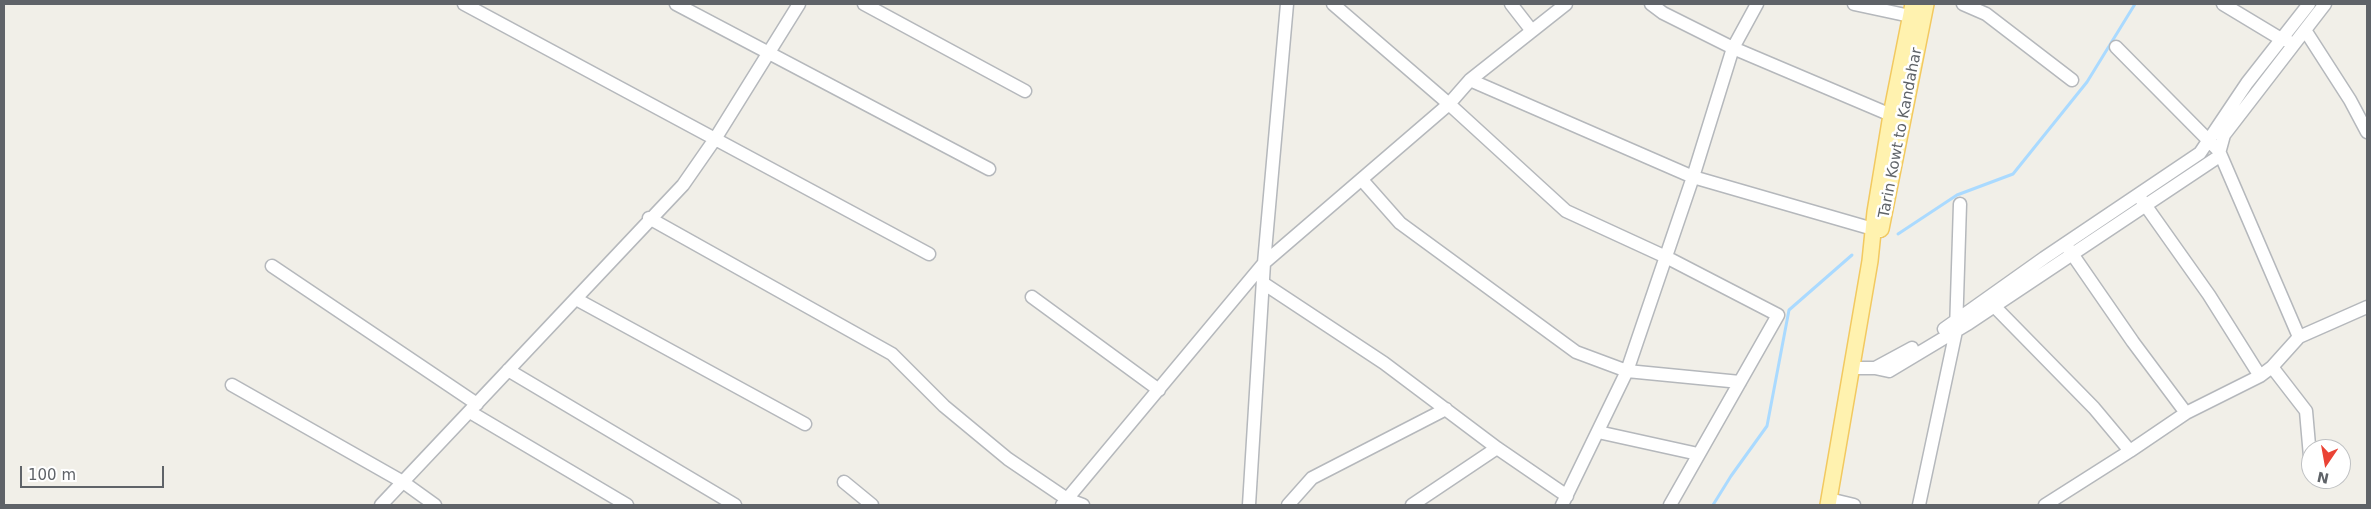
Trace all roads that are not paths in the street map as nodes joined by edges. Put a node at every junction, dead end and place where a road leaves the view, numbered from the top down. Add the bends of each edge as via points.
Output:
1 (464, 4) edge
2 (676, 4) edge
3 (799, 4) edge
4 (864, 4) edge
5 (1333, 4) edge
6 (1511, 4) edge
7 (1566, 4) edge
8 (1651, 4) edge
9 (1757, 4) edge
10 (1854, 4) edge
11 (1926, 4) edge
12 (1964, 4) edge
13 (2223, 4) edge
14 (2309, 4) edge
15 (2325, 4) edge
16 (1288, 5) edge
17 (1990, 9) edge
18 (1912, 10) edge
19 (1532, 30) junction
20 (2304, 30) junction
21 (2281, 39) junction
22 (2295, 42) junction
23 (2116, 46) dead end
24 (1733, 48) junction
25 (769, 52) junction
26 (1470, 80) junction
27 (2072, 80) dead end
28 (1024, 91) dead end
29 (1449, 104) junction
30 (1891, 115) junction
31 (2367, 132) edge
32 (716, 139) junction
33 (2209, 140) junction
34 (2220, 151) junction
35 (989, 169) dead end
36 (1693, 177) junction
37 (1362, 180) junction
38 (2142, 200) junction
39 (1960, 204) dead end
40 (649, 218) junction
41 (1877, 230) junction
42 (2069, 249) junction
43 (929, 254) dead end
44 (1666, 257) junction
45 (1264, 263) junction
46 (272, 266) dead end
47 (1263, 283) junction
48 (1032, 297) dead end
49 (576, 299) junction
50 (1994, 306) junction
51 (2367, 307) edge
52 (1956, 325) junction
53 (2299, 337) junction
54 (2272, 367) junction
55 (1852, 368) junction
56 (508, 370) junction
57 (1627, 371) junction
58 (2260, 376) junction
59 (1740, 382) junction
60 (232, 385) dead end
61 (1159, 390) junction
62 (474, 408) junction
63 (1446, 409) junction
64 (2186, 413) junction
65 (805, 424) dead end
66 (1598, 432) junction
67 (2308, 439) edge
68 (1497, 448) junction
69 (2130, 451) junction
70 (1698, 454) junction
71 (403, 482) junction
72 (844, 482) dead end
73 (1564, 501) edge
74 (1064, 502) edge
75 (1829, 502) edge
76 (380, 505) edge
77 (435, 505) edge
78 (627, 505) edge
79 (734, 505) edge
80 (872, 505) edge
81 (1083, 505) edge
82 (1249, 505) edge
83 (1288, 505) edge
84 (1412, 505) edge
85 (1670, 505) edge
86 (1854, 505) edge
87 (1919, 505) edge
88 (2045, 505) edge

1 - 32 street
2 - 25 street
3 - 25 street
4 - 28 street
5 - 29 street
6 - 19 street
7 - 19 street
8 - 24 street
9 - 24 street
10 - 18 street
11 - 41 main road, Tarin Kowt to Kandahar
12 - 17 street
13 - 21 street
14 - 21 street
15 - 20 street
16 - 45 street
17 - 27 street
18 - 30 main road, Tarin Kowt to Kandahar
19 - 26 street
20 - 22 street
20 - 31 street
21 - 22 street
21 - 33 street
22 - 34 street via 2224,135
23 - 33 street
24 - 30 street
24 - 36 street
25 - 32 street
25 - 35 street
26 - 29 street
26 - 36 street
29 - 37 street
29 - 44 street via 1566,211
30 - 41 main road, Tarin Kowt to Kandahar
32 - 40 street via 683,185
32 - 43 street
33 - 34 street
33 - 38 street via 2200,153
34 - 38 street via 2218,157
34 - 53 street
36 - 41 street
36 - 44 street
37 - 45 street
37 - 57 street via 1400,223 1576,352
38 - 42 street
38 - 58 street
39 - 52 street
40 - 49 street
40 - 74 street via 892,354 944,406
41 - 55 main road, Tarin Kowt to Kandahar
42 - 50 street
42 - 52 street
42 - 64 street
44 - 57 street
44 - 59 street via 1778,315
45 - 47 street
45 - 61 street
46 - 62 street
47 - 63 street via 1384,363
47 - 82 street
48 - 61 street
49 - 56 street
49 - 65 street
50 - 52 street
50 - 69 street via 2094,408
51 - 53 street
52 - 55 street via 1875,368
52 - 87 street
53 - 54 street
54 - 58 street
54 - 67 street via 2306,411
55 - 75 main road, Tarin Kowt to Kandahar
56 - 62 street
56 - 79 street
57 - 59 street
57 - 66 street
58 - 64 street
59 - 70 street
60 - 71 street
61 - 74 street
62 - 71 street
62 - 78 street
63 - 68 street
63 - 83 street via 1312,478
64 - 69 street
66 - 70 street
66 - 73 street
68 - 73 street
68 - 84 street
69 - 88 street
70 - 85 street
71 - 76 street
71 - 77 street
72 - 80 street
74 - 81 street
75 - 86 street

